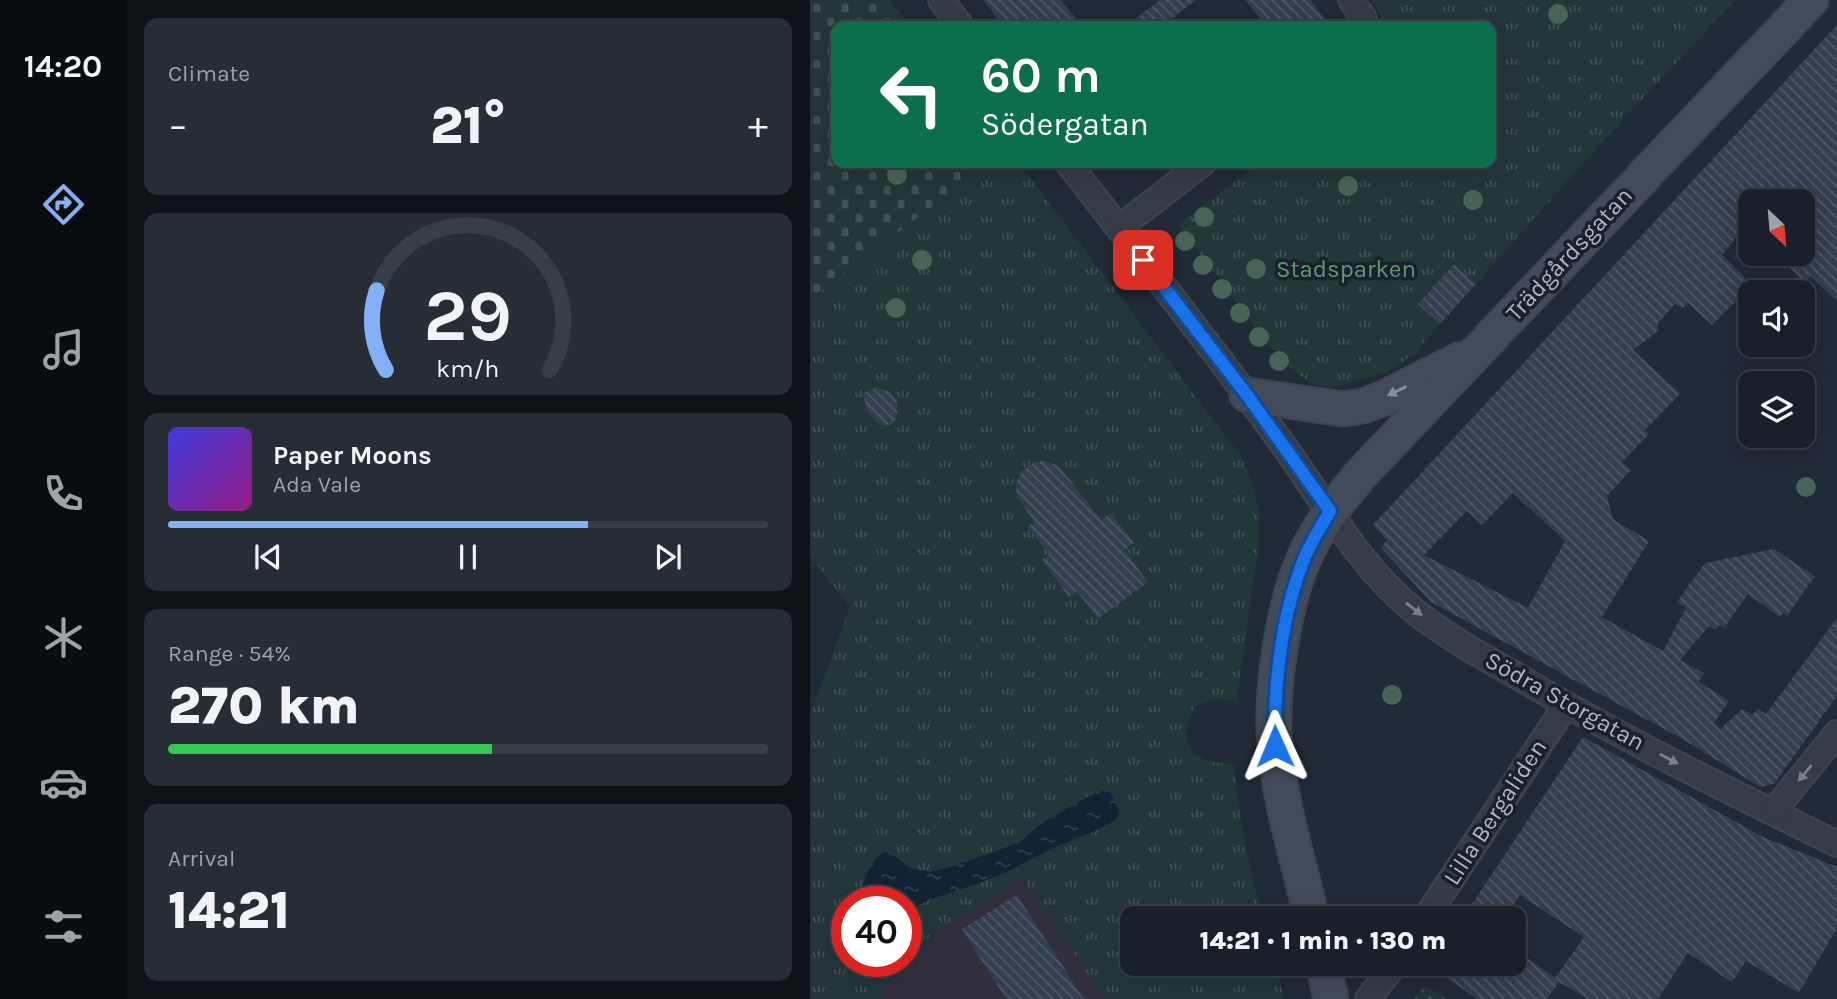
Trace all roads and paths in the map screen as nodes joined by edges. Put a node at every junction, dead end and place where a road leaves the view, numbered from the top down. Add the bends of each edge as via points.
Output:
1 (941, 0) edge
2 (1351, 0) edge
3 (1811, 0) edge
4 (957, 21) edge
5 (1364, 21) edge
6 (1072, 168) edge
7 (1197, 168) edge
8 (1119, 228) junction
9 (1480, 350) junction
10 (1247, 395) junction
11 (1330, 511) junction
12 (1566, 705) junction
13 (1837, 733) edge
14 (1773, 812) junction
15 (1837, 844) edge
16 (1309, 906) edge
17 (1434, 906) edge
18 (1326, 976) edge
19 (1386, 976) edge
20 (1332, 999) edge
21 (1368, 999) edge

1 - 4 street
2 - 5 street
3 - 9 street, Trädgårdsgatan
6 - 8 street, Södra Storgatan
7 - 8 street
8 - 10 street, Södra Storgatan
9 -> 10 street via 1363,406 1343,409
9 - 11 street, Trädgårdsgatan
10 - 11 street, Södra Storgatan
11 -> 12 street, Södra Storgatan via 1365,562 1413,610
11 - 16 street, Trädgårdsgatan via 1305,557 1289,610 1274,710 1282,793
12 -> 14 street, Södra Storgatan
12 - 17 street, Lilla Bergaliden
13 -> 14 street
14 - 15 street, Södra Storgatan
18 - 20 street
19 - 21 street

